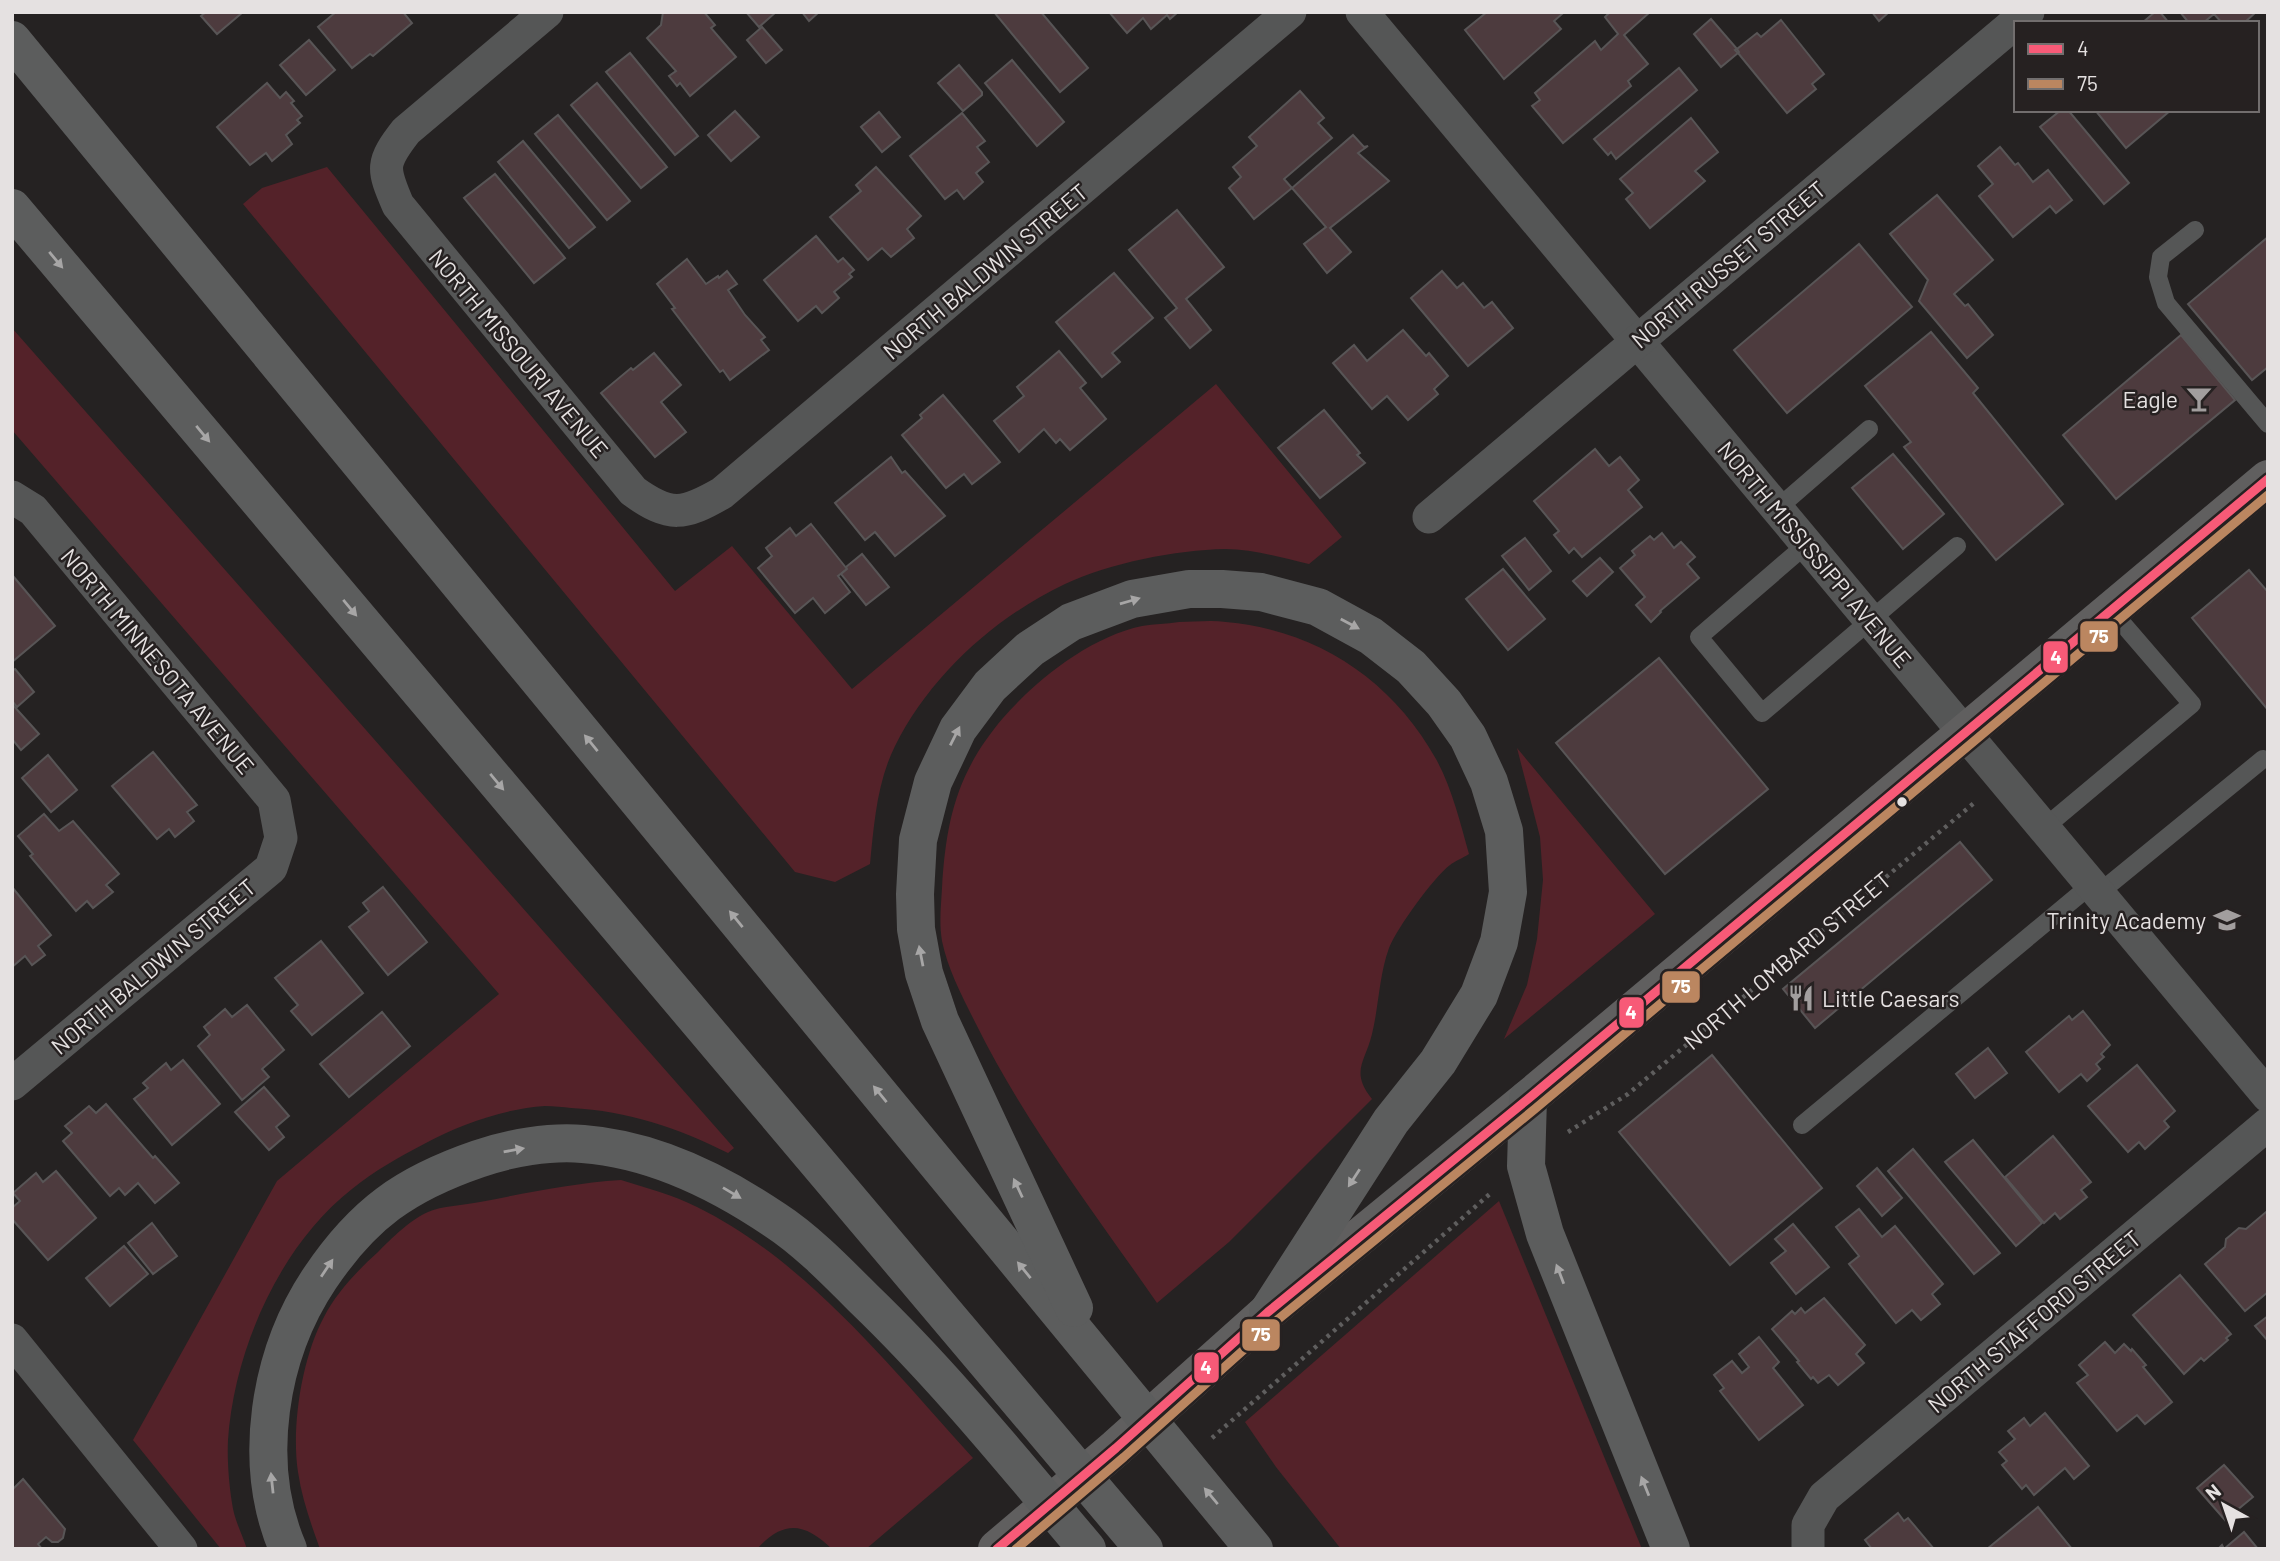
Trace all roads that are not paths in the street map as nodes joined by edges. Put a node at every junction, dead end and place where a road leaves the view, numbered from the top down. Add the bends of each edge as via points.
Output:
1 (547, 12) edge
2 (1290, 12) edge
3 (1362, 12) edge
4 (2014, 24) edge
5 (12, 40) edge
6 (12, 208) edge
7 (2195, 230) dead end
8 (1637, 340) junction
9 (2268, 424) edge
10 (1869, 429) dead end
11 (2268, 479) edge
12 (12, 497) edge
13 (1777, 509) junction
14 (671, 511) joint
15 (1429, 517) dead end
16 (1807, 544) junction
17 (1957, 546) dead end
18 (2111, 610) junction
19 (1872, 621) junction
20 (1965, 733) junction
21 (2263, 759) dead end
22 (2044, 828) junction
23 (281, 838) joint
24 (2095, 889) junction
25 (12, 1084) edge
26 (2268, 1096) edge
27 (1528, 1099) junction
28 (2268, 1124) edge
29 (1802, 1125) dead end
30 (1268, 1312) junction
31 (12, 1340) edge
32 (1099, 1361) junction
33 (1808, 1537) edge
34 (181, 1549) edge
35 (288, 1549) edge
36 (997, 1549) edge
37 (1087, 1549) edge
38 (1144, 1549) edge
39 (1254, 1549) edge
40 (1671, 1549) edge

1 - 14 street, NORTH MISSOURI AVENUE via 405,131 388,153 385,176 398,205 634,491
2 - 14 street, NORTH BALDWIN STREET via 722,493 696,508
3 - 8 street, NORTH MISSISSIPPI AVENUE
4 - 8 street, NORTH RUSSET STREET
32 -> 5 highway
6 -> 38 highway
7 - 9 lane via 2161,257 2158,277 2166,303
8 - 13 street, NORTH MISSISSIPPI AVENUE
8 - 15 street, NORTH RUSSET STREET
10 - 13 lane
11 - 18 main road
12 - 23 street, NORTH MINNESOTA AVENUE via 33,510 274,800
13 - 16 street, NORTH MISSISSIPPI AVENUE
16 - 19 street, NORTH MISSISSIPPI AVENUE
16 - 19 lane via 1699,637 1762,713
17 - 19 lane
18 - 20 main road
18 - 22 lane via 2192,704
19 - 20 street, NORTH MISSISSIPPI AVENUE
20 - 22 street, NORTH MISSISSIPPI AVENUE
20 - 27 main road
21 - 24 lane
22 - 24 street, NORTH MISSISSIPPI AVENUE
23 - 25 street, NORTH BALDWIN STREET via 271,868
24 - 26 street, NORTH MISSISSIPPI AVENUE
24 - 29 lane
27 - 30 main road
40 -> 27 highway via 1545,1234 1526,1166
28 - 33 street, NORTH STAFFORD STREET via 1824,1497
32 -> 30 highway via 936,1009 916,929 918,839 933,782 958,729 990,686 1030,649 1071,622 1132,599 1189,589 1261,592 1318,607 1371,636 1411,667 1468,737 1489,782 1504,831 1508,892 1499,942 1479,995
30 - 36 main road
31 - 34 street
39 -> 32 highway
35 -> 37 highway via 274,1499 268,1444 273,1390 290,1333 308,1296 341,1248 400,1194 448,1170 492,1154 582,1144 631,1152 677,1168 724,1188 778,1222 903,1337

